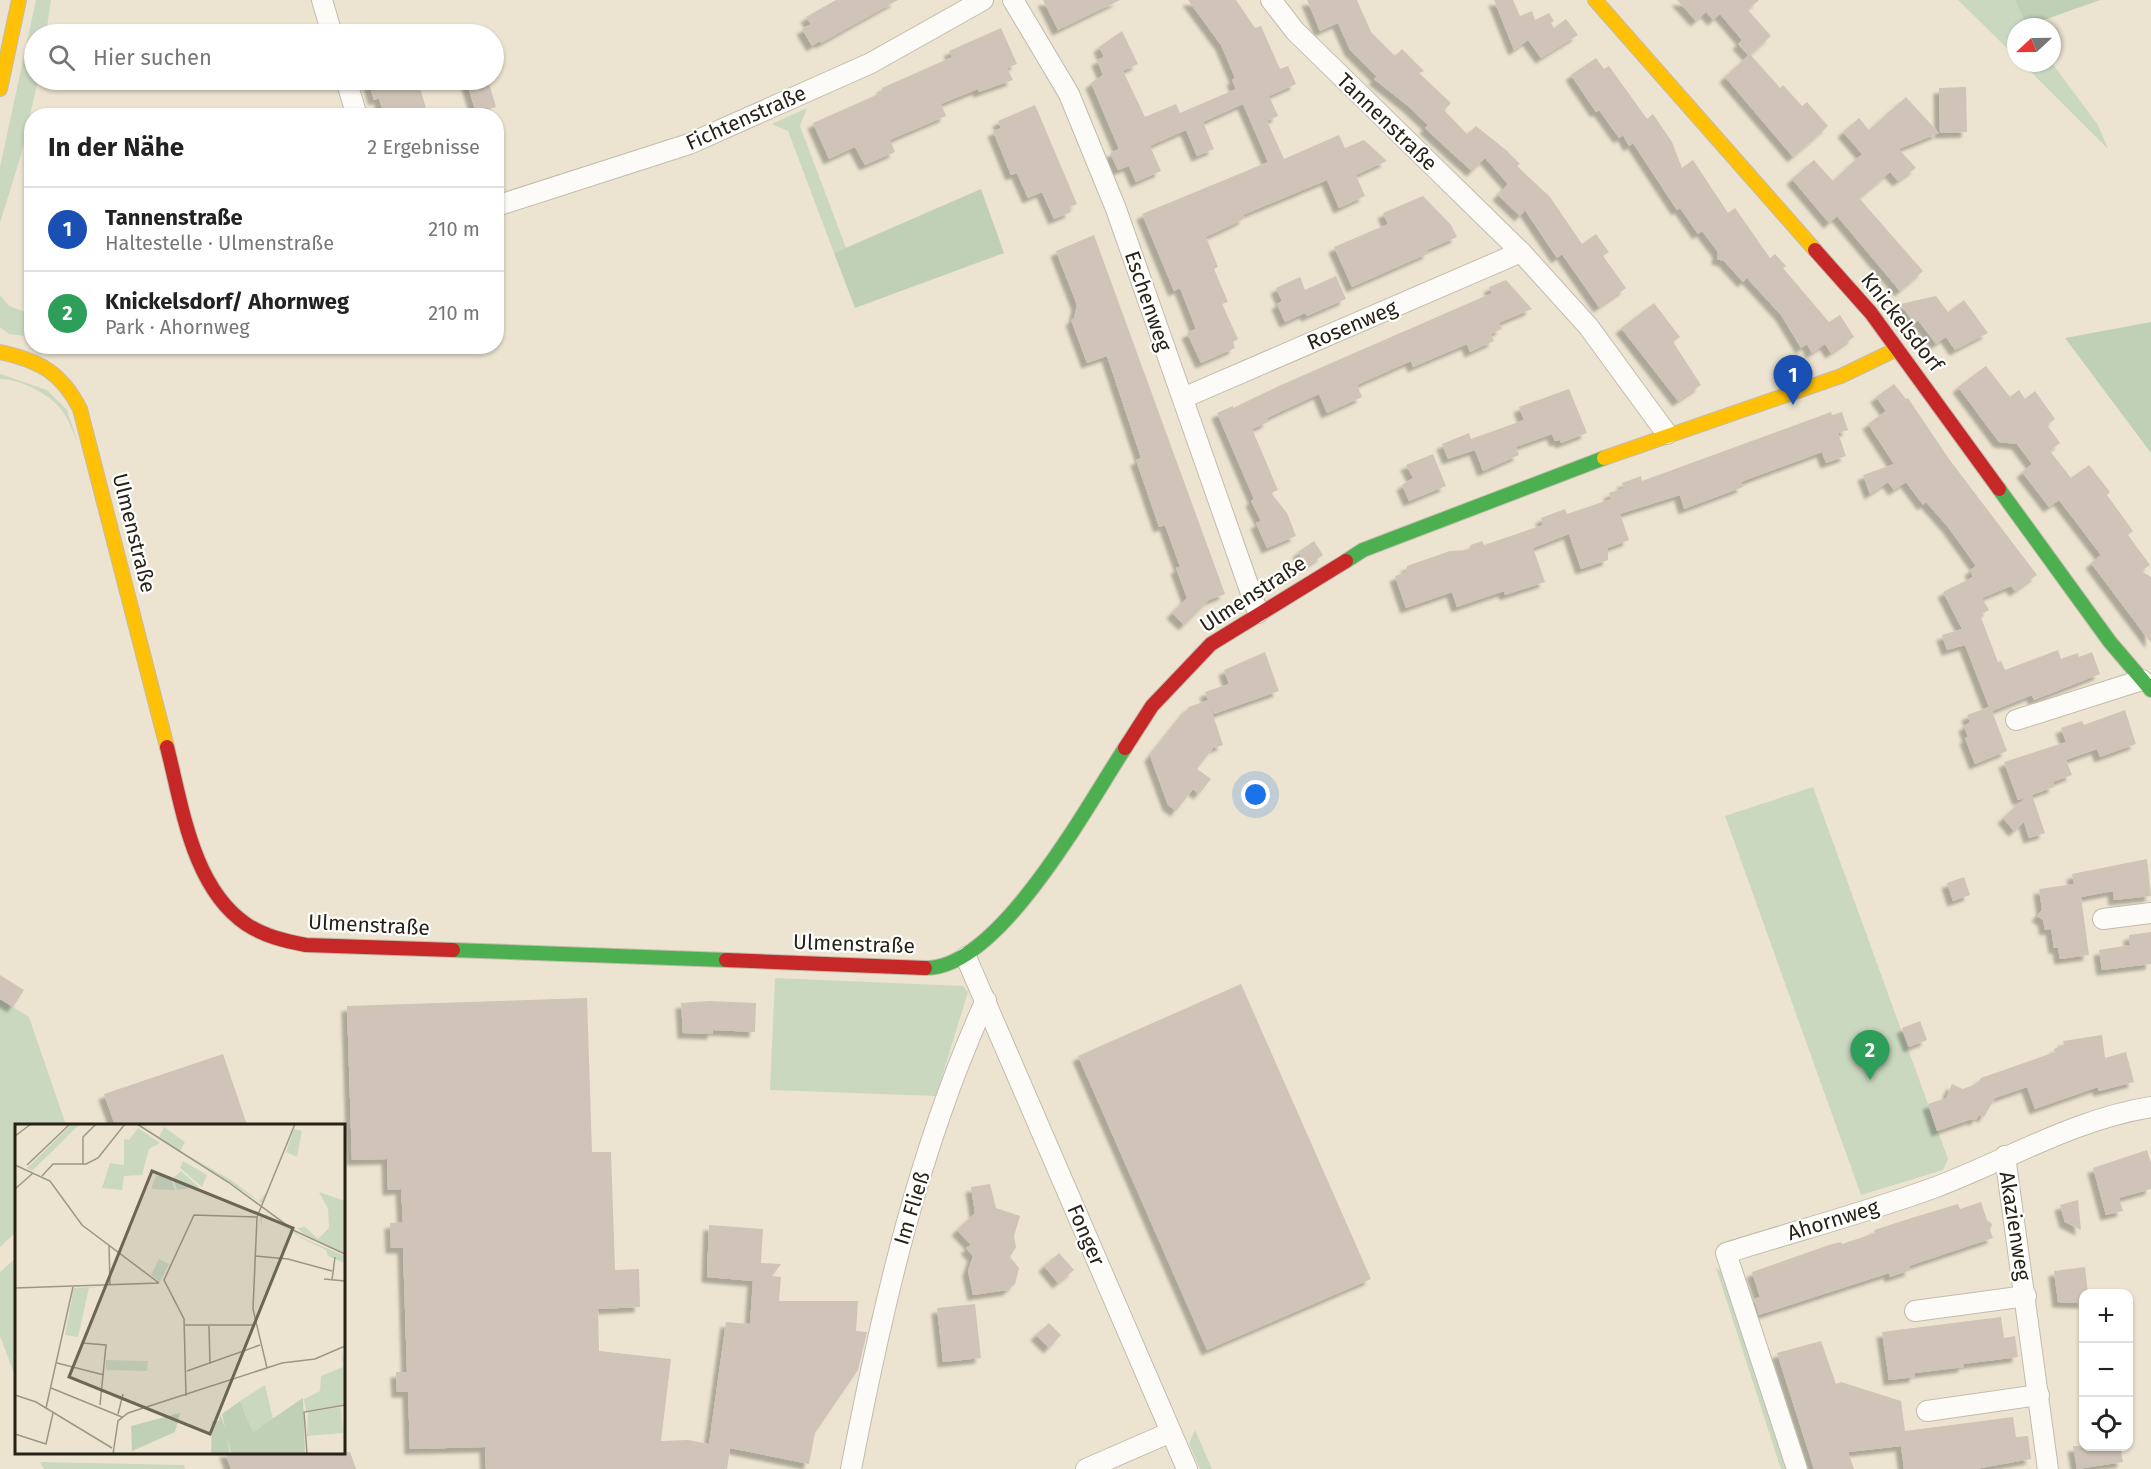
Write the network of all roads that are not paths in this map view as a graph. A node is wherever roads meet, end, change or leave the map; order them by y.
1 (19, 0) edge
2 (322, 0) edge
3 (983, 0) edge
4 (1013, 0) edge
5 (1271, 0) edge
6 (1595, 0) edge
7 (329, 24) edge
8 (0, 89) edge
9 (349, 90) edge
10 (355, 108) edge
11 (504, 203) edge
12 (1521, 252) junction
13 (1897, 349) junction
14 (0, 352) edge
15 (24, 352) edge
16 (37, 354) edge
17 (1183, 398) junction
18 (1667, 434) junction
19 (1258, 613) junction
20 (2146, 685) edge
21 (2016, 720) dead end
22 (2151, 913) edge
23 (2103, 919) dead end
24 (966, 957) junction
25 (986, 1000) junction
26 (2151, 1107) edge
27 (2005, 1156) junction
28 (2026, 1296) junction
29 (1914, 1311) dead end
30 (2039, 1395) junction
31 (1928, 1411) dead end
32 (1171, 1432) junction
33 (851, 1469) edge
34 (1086, 1469) edge
35 (1187, 1469) edge
36 (1797, 1469) edge
37 (2048, 1469) edge

1 - 8 street
2 - 7 street
3 - 11 street, Fichtenstraße
4 - 17 street, Eschenweg
5 - 12 street, Tannenstraße
6 - 13 street, Knickelsdorf
9 - 10 street
12 - 17 street, Rosenweg
12 - 18 street, Tannenstraße
13 - 18 street, Ulmenstraße
13 - 20 street, Knickelsdorf
14 - 15 street, Ulmenstraße
16 - 24 street, Ulmenstraße
17 - 19 street, Eschenweg
18 - 19 street, Ulmenstraße
19 - 24 street, Ulmenstraße
20 - 21 street
22 - 23 street
24 - 25 street
25 - 32 street, Fonger
25 - 33 street, Im Fließ
26 - 27 street, Ahornweg
27 - 28 street, Akazienweg
27 - 36 street, Ahornweg
28 - 29 street, Akazienweg
28 - 30 street, Akazienweg
30 - 31 street
30 - 37 street, Akazienweg
32 - 34 street
32 - 35 street, Fonger

